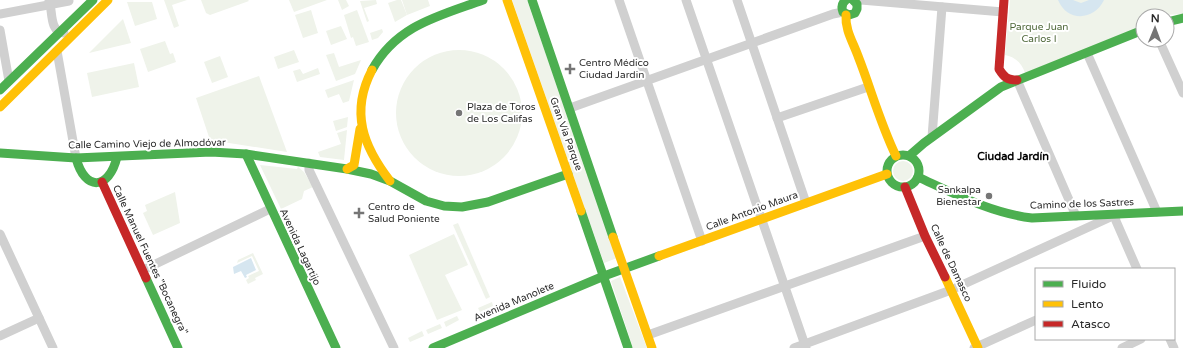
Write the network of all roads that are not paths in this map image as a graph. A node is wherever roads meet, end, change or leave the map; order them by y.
1 (93, 0) edge
2 (108, 0) edge
3 (483, 0) edge
4 (507, 0) edge
5 (532, 0) edge
6 (619, 0) edge
7 (686, 0) edge
8 (737, 0) edge
9 (855, 0) edge
10 (1004, 0) edge
11 (69, 1) edge
12 (45, 3) edge
13 (942, 7) junction
14 (80, 12) junction
15 (1003, 12) junction
16 (845, 13) junction
17 (0, 14) edge
18 (0, 30) edge
19 (59, 33) junction
20 (1135, 33) edge
21 (74, 34) junction
22 (752, 44) junction
23 (1163, 48) edge
24 (57, 51) junction
25 (1087, 53) junction
26 (706, 59) junction
27 (646, 80) junction
28 (1017, 80) junction
29 (9, 82) junction
30 (868, 86) junction
31 (0, 90) edge
32 (1183, 93) edge
33 (0, 106) edge
34 (570, 108) junction
35 (362, 112) junction
36 (777, 118) junction
37 (932, 137) junction
38 (5, 153) edge
39 (246, 154) junction
40 (372, 156) junction
41 (896, 156) junction
42 (909, 156) junction
43 (117, 157) junction
44 (76, 158) junction
45 (309, 163) junction
46 (347, 168) junction
47 (362, 172) junction
48 (568, 174) junction
49 (887, 174) junction
50 (918, 177) junction
51 (102, 182) junction
52 (390, 182) junction
53 (905, 187) junction
54 (806, 203) junction
55 (270, 209) junction
56 (1183, 211) edge
57 (1157, 212) junction
58 (1115, 215) junction
59 (1076, 216) junction
60 (761, 219) junction
61 (0, 234) edge
62 (925, 236) junction
63 (702, 241) junction
64 (1138, 268) edge
65 (624, 269) junction
66 (143, 270) junction
67 (604, 276) junction
68 (784, 286) junction
69 (951, 290) junction
70 (39, 318) junction
71 (1035, 320) edge
72 (648, 335) junction
73 (0, 336) edge
74 (1139, 340) edge
75 (805, 346) edge
76 (54, 348) edge
77 (178, 348) edge
78 (336, 348) edge
79 (394, 348) edge
80 (434, 348) edge
81 (628, 348) edge
82 (652, 348) edge
83 (794, 348) edge
84 (977, 348) edge
85 (1122, 348) edge

1 - 14 main road
2 - 21 main road
3 - 35 main road
4 - 48 main road, Gran Vía Parque
5 - 34 main road, Gran Vía Parque
6 - 27 street
7 - 26 street
8 - 22 street
9 - 13 street
9 - 16 main road
9 - 16 main road
10 - 15 main road
11 - 12 street
11 - 14 street
12 - 17 street
12 - 19 street
13 - 15 street
13 - 37 street
14 - 19 main road
15 - 28 main road
16 - 22 street
16 - 30 main road
18 - 29 street
19 - 21 street
19 - 29 main road
20 - 25 main road
21 - 24 main road
22 - 26 street
22 - 36 street
23 - 32 street
24 - 33 main road
24 - 44 street
25 - 28 main road
25 - 57 street
26 - 27 street
26 - 60 street
27 - 34 street
27 - 63 street
28 - 37 main road
28 - 59 street
29 - 31 main road
30 - 36 street
30 - 41 main road
34 - 65 main road, Gran Vía Parque
35 - 40 main road
35 - 46 main road
36 - 54 street
37 - 42 main road
38 - 44 main road, Calle Camino Viejo de Almodóvar
39 - 43 main road, Calle Camino Viejo de Almodóvar
39 - 45 main road, Calle Camino Viejo de Almodóvar
39 - 55 main road, Avenida Lagartijo
40 - 47 main road
40 - 52 main road
41 - 42 main road
41 - 49 main road
42 - 50 main road
43 - 44 main road, Calle Camino Viejo de Almodóvar
43 - 51 main road
44 - 51 main road
45 - 46 main road, Calle Camino Viejo de Almodóvar
45 - 79 street
46 - 47 main road, Calle Camino Viejo de Almodóvar
47 - 52 main road, Calle Camino Viejo de Almodóvar
48 - 52 main road, Calle Camino Viejo de Almodóvar
48 - 67 main road, Gran Vía Parque
49 - 53 main road
49 - 54 main road, Calle Antonio Maura
50 - 53 main road
50 - 59 main road, Camino de los Sastres
51 - 66 main road, Calle Manuel Fuentes "Bocanegra"
53 - 62 main road, Calle de Damasco
54 - 60 main road, Calle Antonio Maura
55 - 66 street
55 - 78 main road, Avenida Lagartijo
56 - 57 main road, Camino de los Sastres
57 - 58 main road, Camino de los Sastres
58 - 59 main road, Camino de los Sastres
58 - 64 street
58 - 69 street
60 - 63 main road, Calle Antonio Maura
60 - 68 street
61 - 70 street
62 - 68 street
62 - 69 main road, Calle de Damasco
63 - 65 main road, Calle Antonio Maura
65 - 67 main road
65 - 72 main road, Gran Vía Parque
66 - 77 main road, Calle Manuel Fuentes "Bocanegra"
67 - 80 main road, Avenida Manolete
67 - 81 main road, Gran Vía Parque
68 - 72 street
68 - 75 street
69 - 75 street
69 - 84 main road, Calle de Damasco
70 - 73 street
70 - 76 street
71 - 84 street
72 - 82 main road, Gran Vía Parque
74 - 85 street
75 - 83 street

